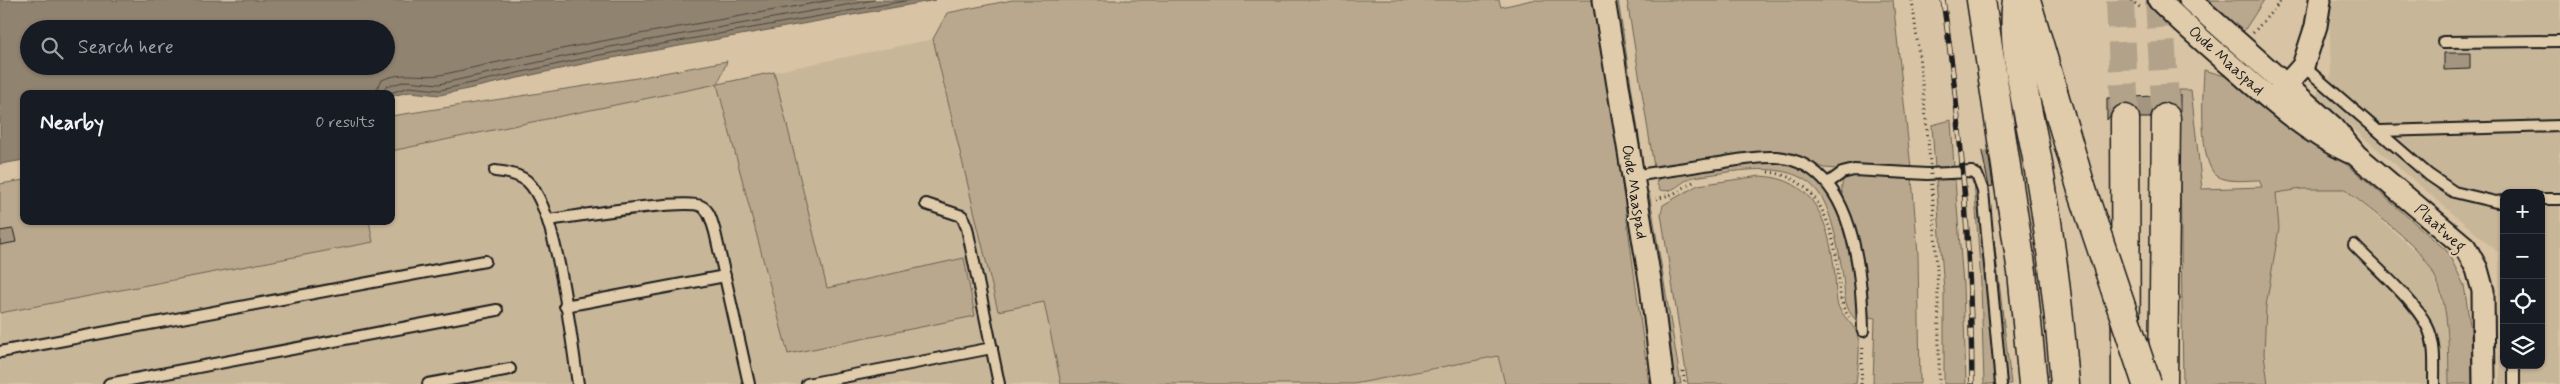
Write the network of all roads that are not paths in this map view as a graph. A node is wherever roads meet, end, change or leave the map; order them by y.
1 (1604, 0) edge
2 (1981, 0) edge
3 (2017, 0) edge
4 (2026, 0) edge
5 (2159, 0) edge
6 (2190, 0) edge
7 (2320, 0) edge
8 (2560, 41) edge
9 (2443, 42) dead end
10 (2304, 66) junction
11 (2287, 85) junction
12 (2272, 101) junction
13 (2124, 118) tunnel mouth
14 (2166, 118) tunnel mouth
15 (2560, 126) edge
16 (2380, 131) junction
17 (2356, 155) junction
18 (495, 171) dead end
19 (1631, 176) junction
20 (1828, 183) junction
21 (2545, 199) edge
22 (2560, 199) edge
23 (2500, 202) edge
24 (926, 204) dead end
25 (548, 220) junction
26 (2354, 245) dead end
27 (485, 260) dead end
28 (725, 276) junction
29 (565, 306) junction
30 (497, 310) dead end
31 (1864, 331) road end
32 (992, 348) junction
33 (0, 352) edge
34 (510, 369) dead end
35 (2514, 369) edge
36 (109, 384) edge
37 (428, 384) edge
38 (578, 384) edge
39 (749, 384) edge
40 (807, 384) edge
41 (1000, 384) edge
42 (1663, 384) edge
43 (2000, 384) edge
44 (2033, 384) edge
45 (2065, 384) edge
46 (2126, 384) edge
47 (2147, 384) edge
48 (2163, 384) edge
49 (2434, 384) edge
50 (2484, 384) edge
51 (2514, 384) edge

1 - 19 street, Oude Maaspad
2 - 44 highway
3 - 45 highway
4 - 47 highway, bridge
5 - 12 street, Oude Maaspad
6 - 11 street, Oude Maaspad
7 - 10 street
8 - 9 lane
10 - 11 street
10 - 16 lane
11 - 12 street
11 - 17 street, Plaatweg
12 - 17 street, Plaatweg
13 - 46 highway
14 - 48 highway
15 - 16 lane
16 - 23 lane
17 - 50 street, Plaatweg
18 - 25 lane
19 - 20 lane
19 - 42 street, Oude Maaspad
20 - 31 lane
20 - 43 lane
21 - 22 lane
24 - 32 lane
25 - 28 lane
25 - 29 lane
26 - 49 lane
27 - 33 lane
28 - 29 lane
28 - 39 lane
29 - 38 lane
30 - 36 lane
32 - 40 lane
32 - 41 lane
34 - 37 lane
35 - 51 lane

